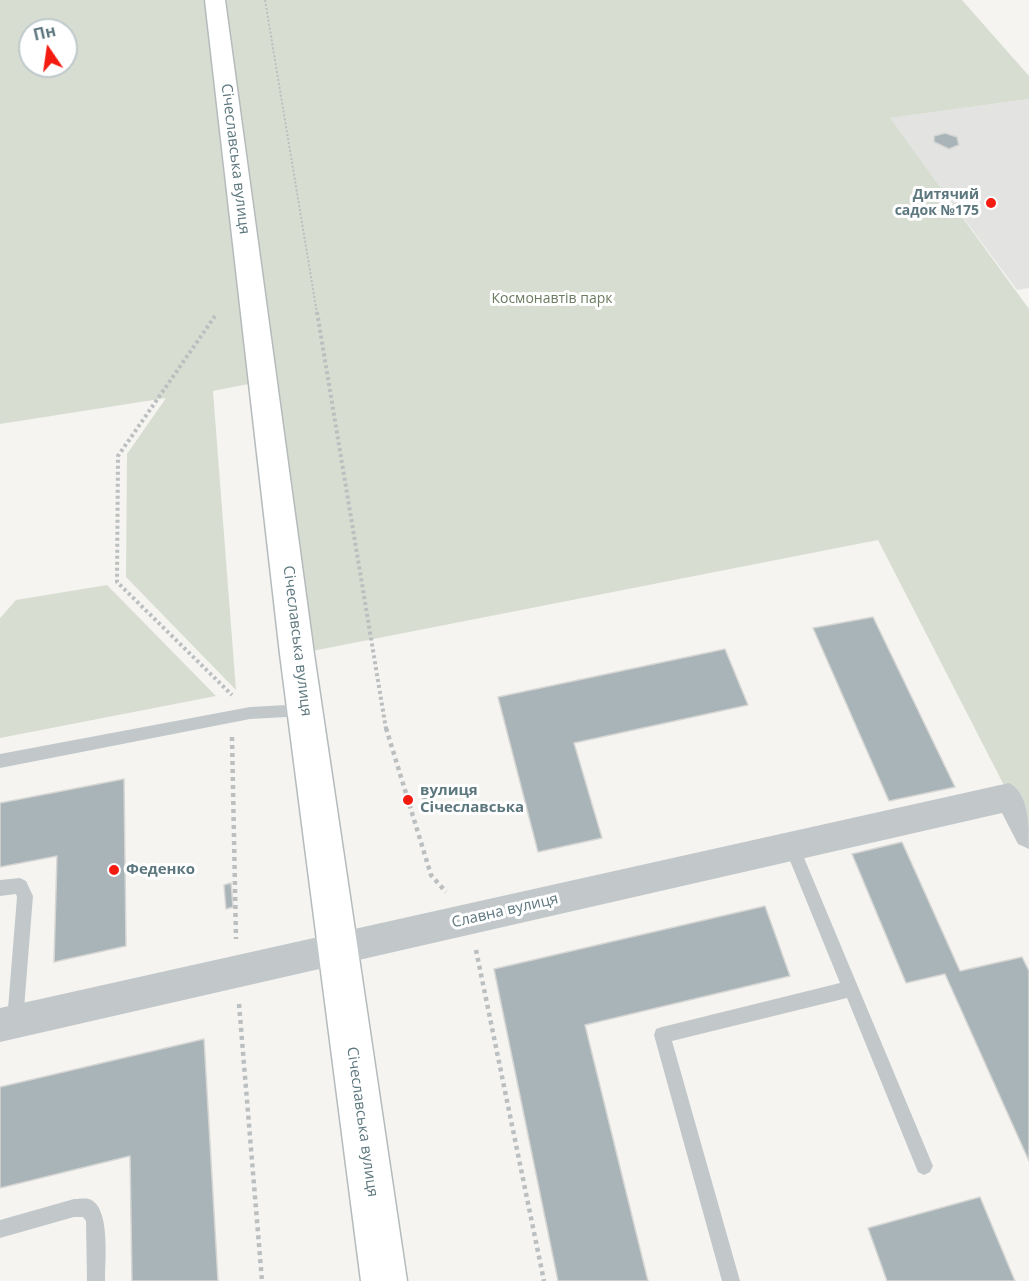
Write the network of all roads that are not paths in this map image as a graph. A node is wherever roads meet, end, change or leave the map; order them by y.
1 (215, 0) edge
2 (306, 710) junction
3 (0, 761) edge
4 (1029, 834) edge
5 (792, 846) junction
6 (0, 888) edge
7 (340, 949) junction
8 (851, 989) junction
9 (8, 1023) edge
10 (924, 1166) dead end
11 (0, 1229) edge
12 (96, 1281) edge
13 (384, 1281) edge
14 (731, 1281) edge

1 - 2 main road, Січеславська вулиця
2 - 3 lane
2 - 7 main road, Січеславська вулиця
4 - 5 street, Славна вулиця
5 - 7 street, Славна вулиця
5 - 8 lane
6 - 9 lane
7 - 9 street, Славна вулиця
7 - 13 main road, Січеславська вулиця
8 - 10 lane
8 - 14 lane
11 - 12 lane

